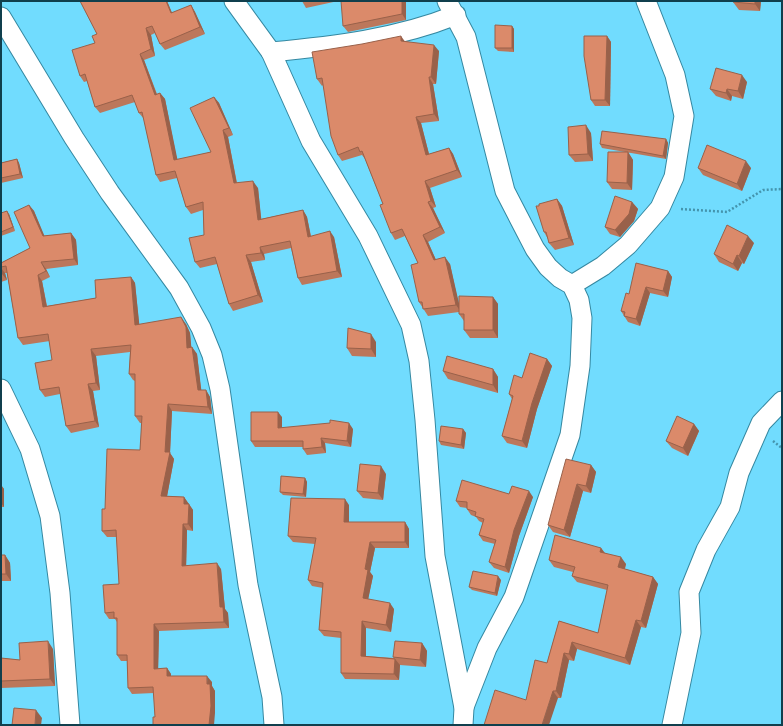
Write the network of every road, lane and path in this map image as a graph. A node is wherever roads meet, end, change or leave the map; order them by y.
1 (234, 1) edge
2 (646, 1) edge
3 (452, 8) edge
4 (1, 17) edge
5 (271, 52) junction
6 (782, 189) edge
7 (660, 208) junction
8 (572, 285) junction
9 (1, 389) edge
10 (782, 401) edge
11 (463, 716) edge
12 (70, 725) edge
13 (274, 725) edge
14 (672, 725) edge

1 - 5 street
2 - 7 street
3 - 5 street
3 - 8 street
4 - 13 street
5 - 11 street
6 - 7 path
7 - 8 street
8 - 11 street
9 - 12 street
10 - 14 street

